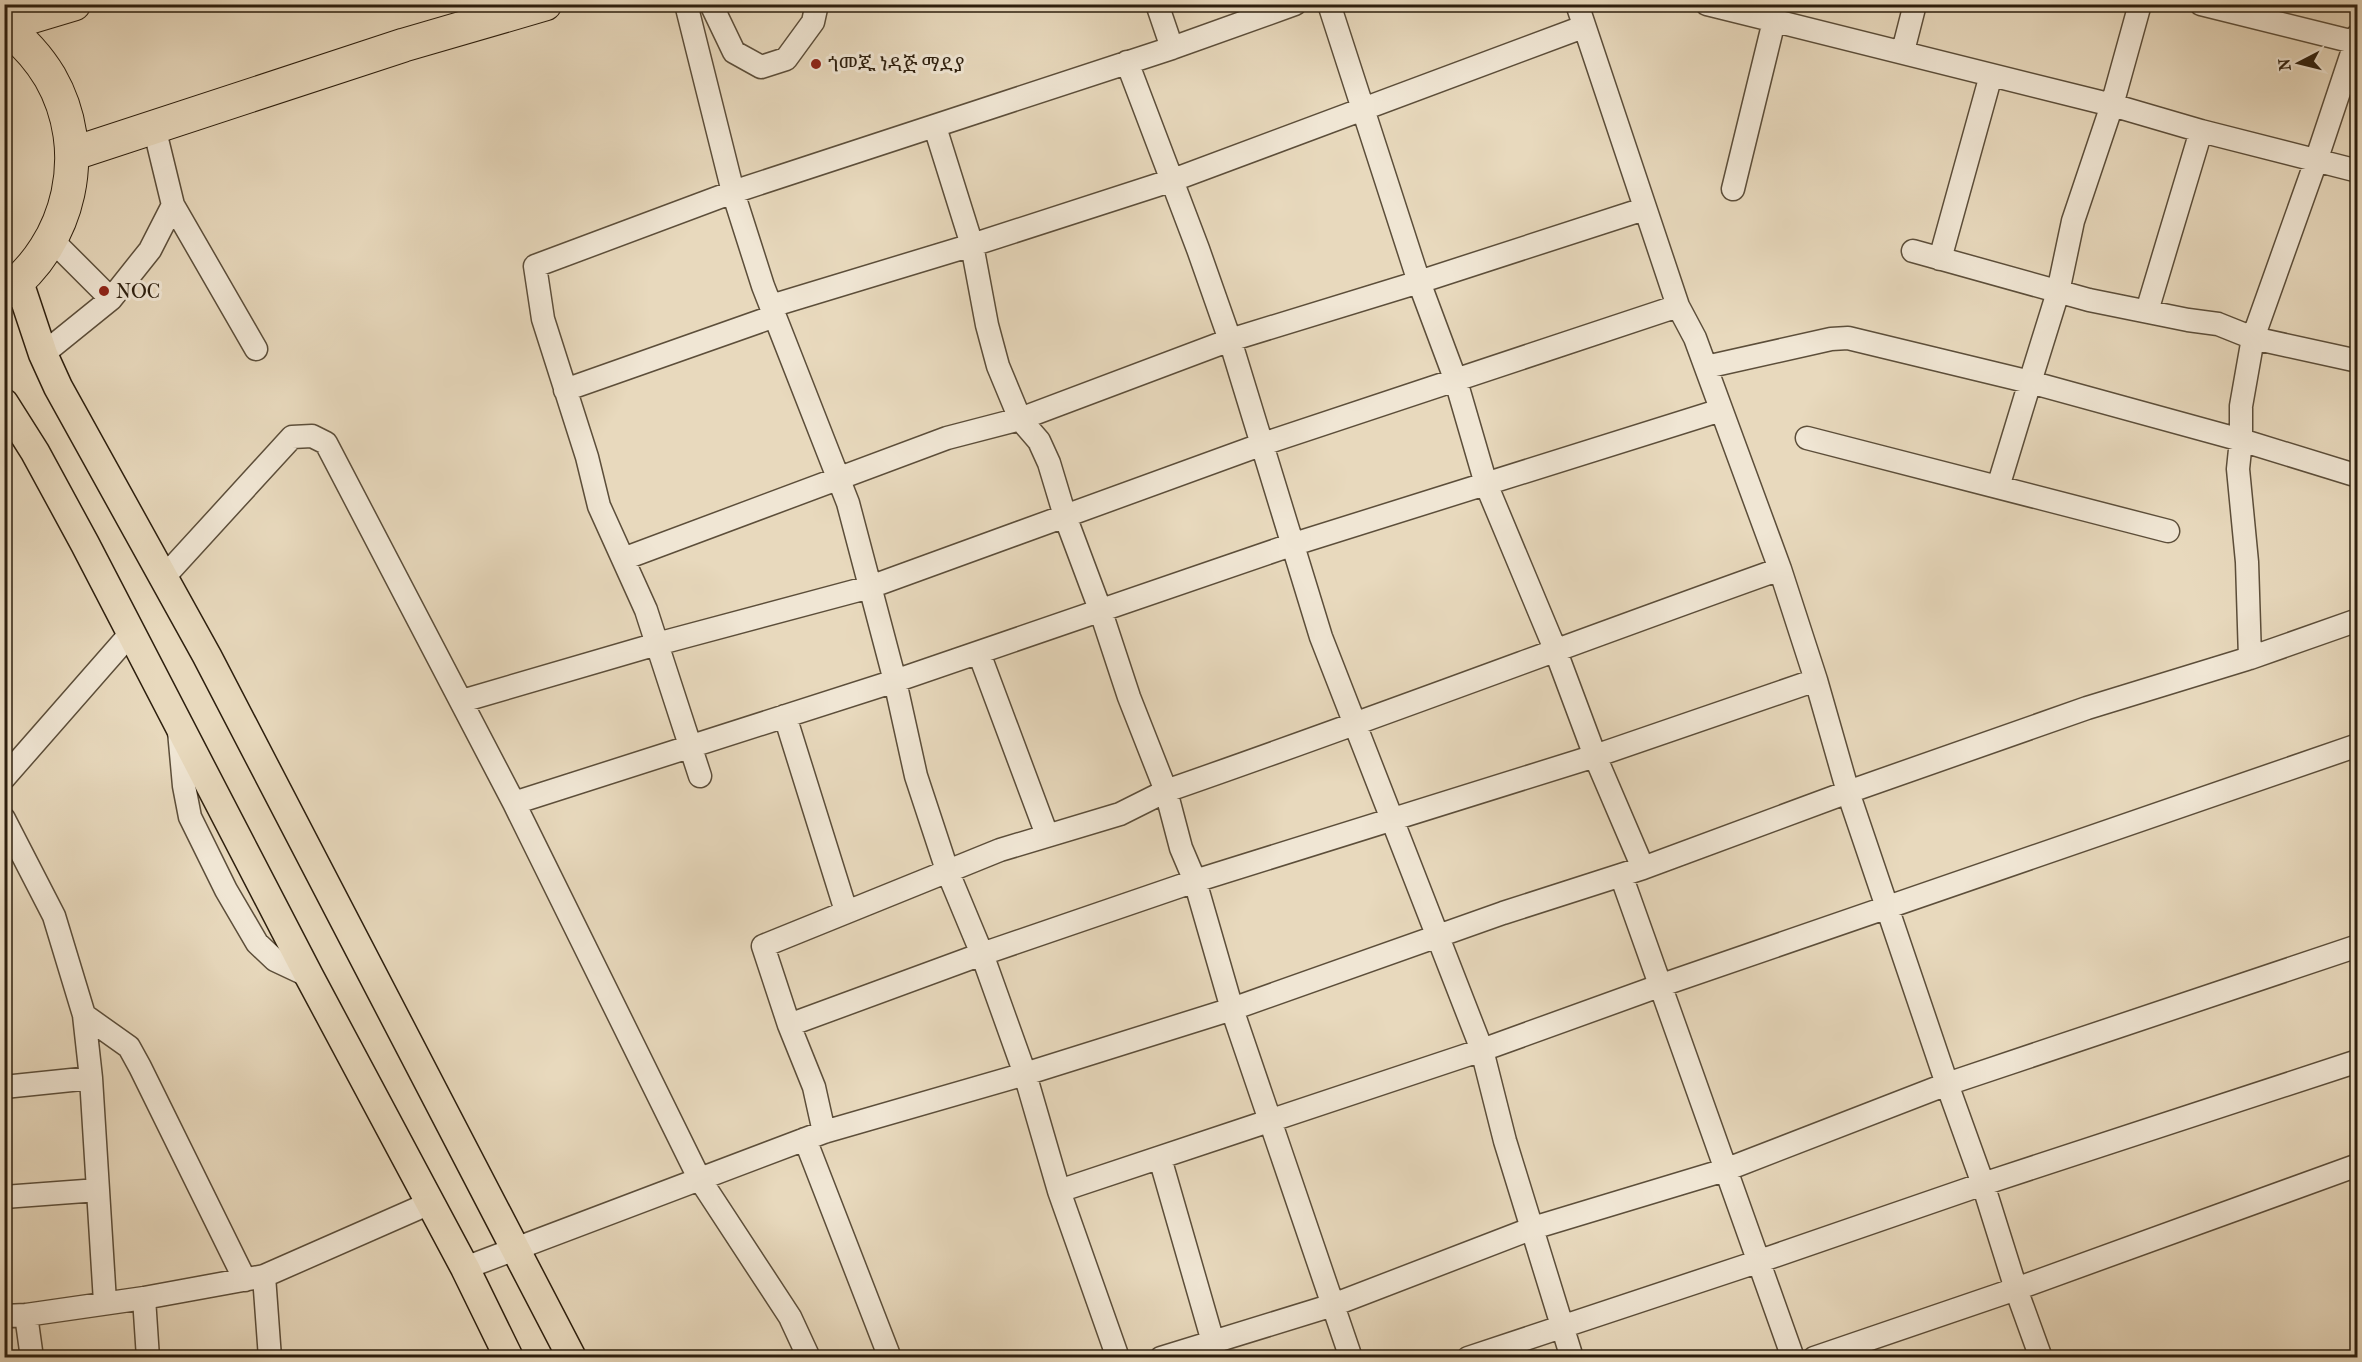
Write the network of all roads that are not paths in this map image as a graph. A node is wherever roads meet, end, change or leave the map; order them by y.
1 (74, 4) edge
2 (545, 4) edge
3 (686, 4) edge
4 (711, 4) edge
5 (817, 4) edge
6 (1157, 4) edge
7 (1294, 4) edge
8 (1329, 4) edge
9 (1577, 4) edge
10 (1707, 4) edge
11 (1916, 4) edge
12 (2140, 4) edge
13 (2201, 4) edge
14 (1774, 21) junction
15 (4, 25) edge
16 (1583, 27) junction
17 (2357, 40) edge
18 (1172, 48) junction
19 (1903, 51) junction
20 (1127, 62) junction
21 (1991, 75) junction
22 (2112, 105) junction
23 (1363, 109) junction
24 (154, 127) junction
25 (935, 127) junction
26 (2201, 131) junction
27 (72, 154) junction
28 (2316, 160) junction
29 (2358, 171) edge
30 (1173, 180) junction
31 (1733, 189) dead end
32 (733, 192) junction
33 (173, 205) junction
34 (1644, 209) junction
35 (52, 240) junction
36 (972, 245) junction
37 (1913, 251) dead end
38 (1940, 259) junction
39 (1419, 282) junction
40 (12, 287) edge
41 (2058, 292) junction
42 (111, 299) junction
43 (1678, 306) junction
44 (773, 311) junction
45 (2147, 311) junction
46 (2253, 338) junction
47 (1230, 340) junction
48 (256, 350) dead end
49 (44, 354) junction
50 (2358, 361) edge
51 (1706, 368) junction
52 (1456, 381) junction
53 (2030, 382) junction
54 (565, 390) junction
55 (4, 403) edge
56 (1721, 410) junction
57 (1020, 419) junction
58 (1807, 438) dead end
59 (2241, 440) junction
60 (1263, 444) junction
61 (2358, 476) edge
62 (838, 479) junction
63 (1486, 484) junction
64 (1998, 487) junction
65 (1065, 516) junction
66 (2168, 531) dead end
67 (1292, 545) junction
68 (623, 559) junction
69 (1780, 569) junction
70 (164, 577) junction
71 (870, 587) junction
72 (1101, 612) junction
73 (2358, 620) edge
74 (131, 633) junction
75 (657, 644) junction
76 (1556, 649) junction
77 (979, 653) junction
78 (2250, 658) junction
79 (1816, 680) junction
80 (895, 681) junction
81 (462, 701) junction
82 (785, 716) junction
83 (1355, 725) junction
84 (690, 745) junction
85 (2358, 745) edge
86 (1595, 756) junction
87 (700, 776) dead end
88 (4, 778) edge
89 (1166, 791) junction
90 (1848, 792) junction
91 (514, 803) junction
92 (4, 819) edge
93 (1391, 819) junction
94 (1047, 835) junction
95 (1643, 868) junction
96 (947, 870) junction
97 (1621, 875) junction
98 (1195, 881) junction
99 (1886, 908) junction
100 (846, 911) junction
101 (1439, 936) junction
102 (2358, 946) edge
103 (982, 954) junction
104 (1659, 986) junction
105 (1232, 1009) junction
106 (84, 1016) junction
107 (789, 1025) junction
108 (1482, 1050) junction
109 (2358, 1061) edge
110 (1025, 1074) junction
111 (91, 1078) junction
112 (1947, 1084) junction
113 (4, 1087) edge
114 (1271, 1122) junction
115 (814, 1136) junction
116 (1160, 1158) junction
117 (2358, 1165) edge
118 (1725, 1170) junction
119 (699, 1178) junction
120 (1983, 1184) junction
121 (98, 1190) junction
122 (1059, 1191) junction
123 (4, 1197) edge
124 (430, 1203) junction
125 (1533, 1227) junction
126 (514, 1248) junction
127 (1758, 1262) junction
128 (465, 1268) junction
129 (255, 1278) junction
130 (2016, 1289) junction
131 (144, 1298) junction
132 (105, 1302) junction
133 (1334, 1305) junction
134 (15, 1316) edge
135 (1562, 1327) junction
136 (1213, 1342) junction
137 (32, 1358) edge
138 (148, 1358) edge
139 (270, 1358) edge
140 (509, 1358) edge
141 (572, 1358) edge
142 (809, 1358) edge
143 (890, 1358) edge
144 (1118, 1358) edge
145 (1161, 1358) edge
146 (1351, 1358) edge
147 (1468, 1358) edge
148 (1572, 1358) edge
149 (1793, 1358) edge
150 (1814, 1358) edge
151 (2041, 1358) edge

1 - 15 highway
2 - 24 highway
3 - 32 street
4 - 5 street
6 - 18 street
7 - 18 street
8 - 23 street
9 - 16 street
10 - 14 street
11 - 19 street
12 - 22 street
13 - 17 street
14 - 19 street
14 - 31 street
15 - 27 highway
16 - 23 street
16 - 34 street
17 - 28 street
18 - 20 street
19 - 21 street
20 - 25 street
20 - 30 street
21 - 22 street
21 - 38 street
22 - 26 street
22 - 41 street
23 - 30 street
23 - 39 street
24 - 27 highway
24 - 33 street
25 - 32 street
25 - 36 street
26 - 28 street
26 - 45 street
27 - 35 highway
28 - 29 street
28 - 46 street
30 - 36 street
30 - 47 street
32 - 44 street
32 - 54 street
33 - 42 street
33 - 48 street
34 - 39 street
34 - 43 street
35 - 40 highway
35 - 42 street
36 - 44 street
36 - 57 street
37 - 38 street
38 - 41 street
39 - 47 street
39 - 52 street
40 - 49 main road
41 - 45 street
41 - 53 street
42 - 49 street
43 - 51 street
43 - 52 street
44 - 54 street
44 - 62 street
45 - 46 street
46 - 50 street
46 - 59 street
47 - 57 street
47 - 60 street
49 - 70 main road
51 - 53 street
51 - 56 street
52 - 60 street
52 - 63 street
53 - 59 street
53 - 64 street
54 - 68 street
55 - 74 main road
56 - 63 street
56 - 69 street
57 - 62 street
57 - 65 street
58 - 64 street
59 - 61 street
59 - 78 street
60 - 65 street
60 - 67 street
62 - 68 street
62 - 71 street
63 - 67 street
63 - 76 street
64 - 66 street
65 - 71 street
65 - 72 street
67 - 72 street
67 - 83 street
68 - 75 street
69 - 76 street
69 - 79 street
70 - 81 street
70 - 126 main road
71 - 75 street
71 - 80 street
72 - 77 street
72 - 89 street
73 - 78 street
74 - 88 street
74 - 124 main road
75 - 81 street
75 - 84 street
76 - 83 street
76 - 86 street
77 - 80 street
77 - 94 street
78 - 90 street
79 - 86 street
79 - 90 street
80 - 82 street
80 - 96 street
81 - 91 street
82 - 84 street
82 - 100 street
83 - 89 street
83 - 93 street
84 - 87 street
84 - 91 street
85 - 99 street
86 - 93 street
86 - 95 street
89 - 94 street
89 - 98 street
90 - 95 street
90 - 99 street
91 - 119 street
92 - 106 street
93 - 98 street
93 - 101 street
94 - 96 street
95 - 97 street
96 - 100 street
96 - 103 street
97 - 101 street
97 - 104 street
98 - 103 street
98 - 105 street
99 - 104 street
99 - 112 street
100 - 107 street
101 - 105 street
101 - 108 street
102 - 112 street
103 - 107 street
103 - 110 street
104 - 108 street
104 - 118 street
105 - 110 street
105 - 114 street
106 - 111 street
106 - 129 street
107 - 115 street
108 - 114 street
108 - 125 street
109 - 120 street
110 - 115 street
110 - 122 street
111 - 113 street
111 - 121 street
112 - 118 street
112 - 120 street
114 - 116 street
114 - 133 street
115 - 119 street
115 - 143 street
116 - 122 street
116 - 136 street
117 - 130 street
118 - 125 street
118 - 127 street
119 - 126 street
119 - 142 street
120 - 127 street
120 - 130 street
121 - 123 street
121 - 132 street
122 - 144 street
124 - 128 main road
124 - 129 street
125 - 133 street
125 - 135 street
126 - 128 street
126 - 141 main road
127 - 135 street
127 - 149 street
128 - 140 main road
129 - 131 street
129 - 139 street
130 - 150 street
130 - 151 street
131 - 132 street
131 - 138 street
132 - 134 street
133 - 136 street
133 - 146 street
134 - 137 street
135 - 147 street
135 - 148 street
136 - 145 street

